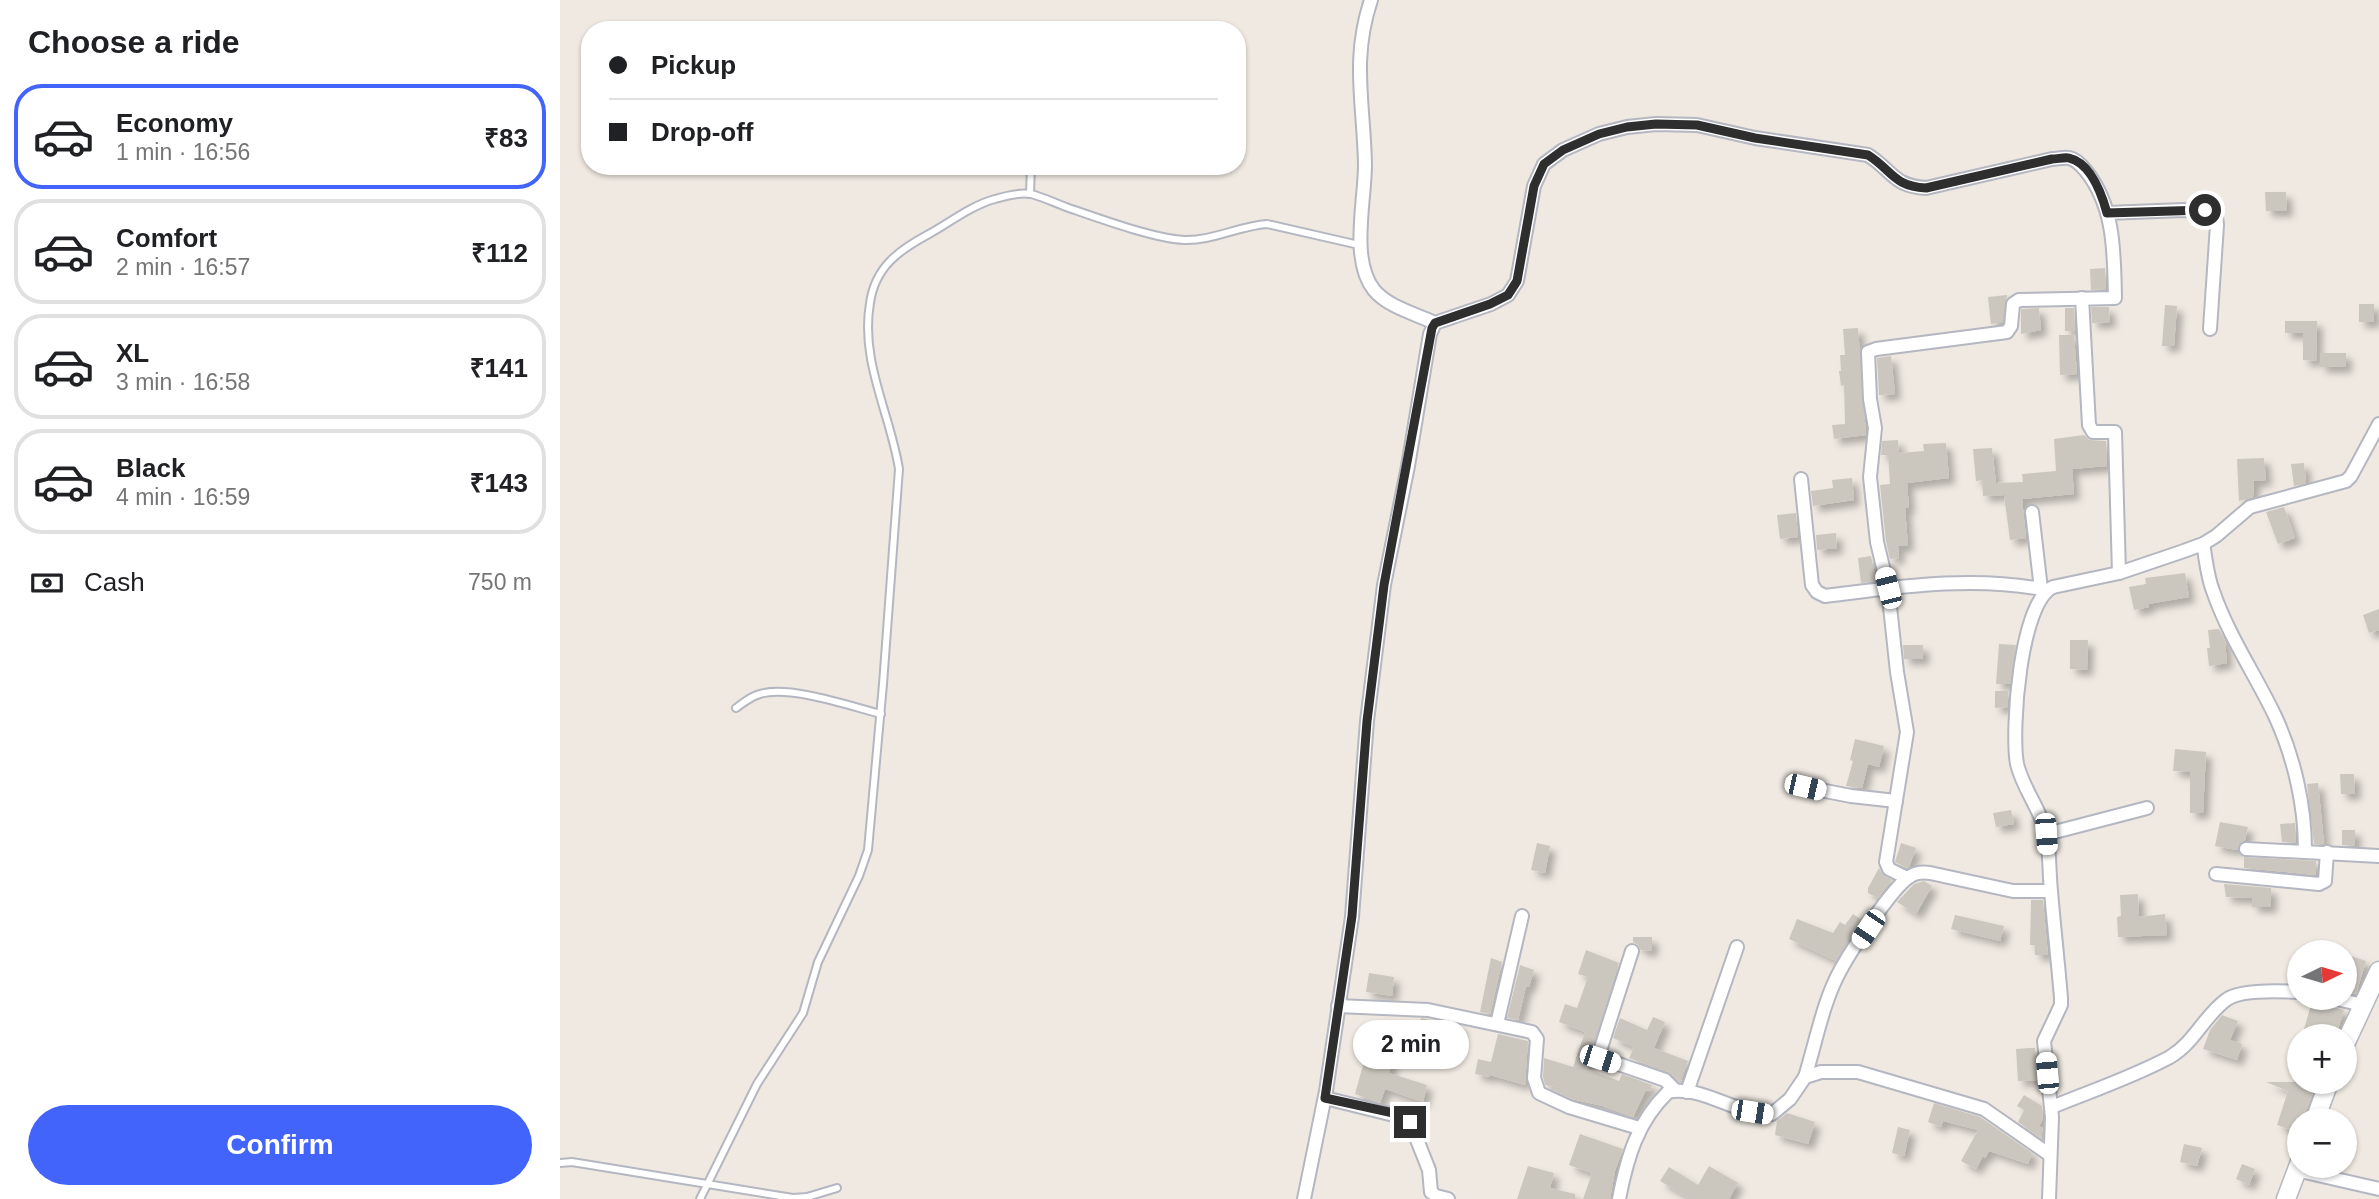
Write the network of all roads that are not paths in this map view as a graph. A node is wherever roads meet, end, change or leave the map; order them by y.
1 (1371, 0) edge
2 (1031, 175) edge
3 (1030, 194) junction
4 (2107, 213) junction
5 (1361, 246) junction
6 (2082, 298) junction
7 (1435, 323) junction
8 (2210, 329) dead end
9 (2379, 424) edge
10 (1801, 479) dead end
11 (2032, 512) dead end
12 (2203, 544) junction
13 (2119, 573) junction
14 (1888, 588) junction
15 (2043, 590) junction
16 (736, 708) dead end
17 (881, 714) junction
18 (1805, 787) dead end
19 (1896, 801) junction
20 (2147, 808) dead end
21 (2046, 834) junction
22 (2246, 849) dead end
23 (2305, 850) junction
24 (2327, 852) junction
25 (2379, 856) edge
26 (2216, 874) dead end
27 (1907, 878) junction
28 (2050, 891) junction
29 (1522, 916) dead end
30 (1737, 947) dead end
31 (1632, 951) dead end
32 (2379, 971) edge
33 (2287, 992) edge
34 (2357, 1003) edge
35 (2363, 1004) junction
36 (1338, 1006) junction
37 (1497, 1024) junction
38 (2354, 1024) edge
39 (1805, 1077) junction
40 (1681, 1091) junction
41 (1325, 1098) junction
42 (2052, 1107) junction
43 (1639, 1128) junction
44 (2050, 1155) junction
45 (560, 1163) edge
46 (2294, 1178) edge
47 (2340, 1178) edge
48 (708, 1184) junction
49 (837, 1188) dead end
50 (2379, 1189) edge
51 (700, 1199) edge
52 (1304, 1199) edge
53 (1448, 1199) edge
54 (1619, 1199) edge
55 (2049, 1199) edge
56 (2286, 1199) edge

1 - 5 street
2 - 3 lane
3 - 5 lane
3 - 17 lane
4 - 6 street
4 - 7 street
4 - 8 street
5 - 7 street
6 - 13 street
6 - 14 street
7 - 36 street
9 - 12 street
10 - 14 street
11 - 15 street
12 - 13 street
12 - 23 street
13 - 15 street
14 - 15 street
14 - 19 street
15 - 21 street
16 - 17 lane
17 - 48 lane
18 - 19 street
19 - 27 street
20 - 21 street
21 - 28 street
22 - 23 street
23 - 24 street
24 - 25 street
24 - 26 street
27 - 28 street
27 - 39 street
28 - 42 street
29 - 37 street
30 - 40 street
31 - 40 street
32 - 35 main road
33 - 42 street
34 - 35 street
35 - 38 main road
36 - 37 street
36 - 41 street
37 - 43 street
39 - 40 street
39 - 44 street
40 - 43 street
41 - 52 street
41 - 53 street
42 - 44 street
43 - 54 street
44 - 55 street
45 - 48 lane
46 - 56 main road
47 - 50 street
48 - 49 lane
48 - 51 lane

